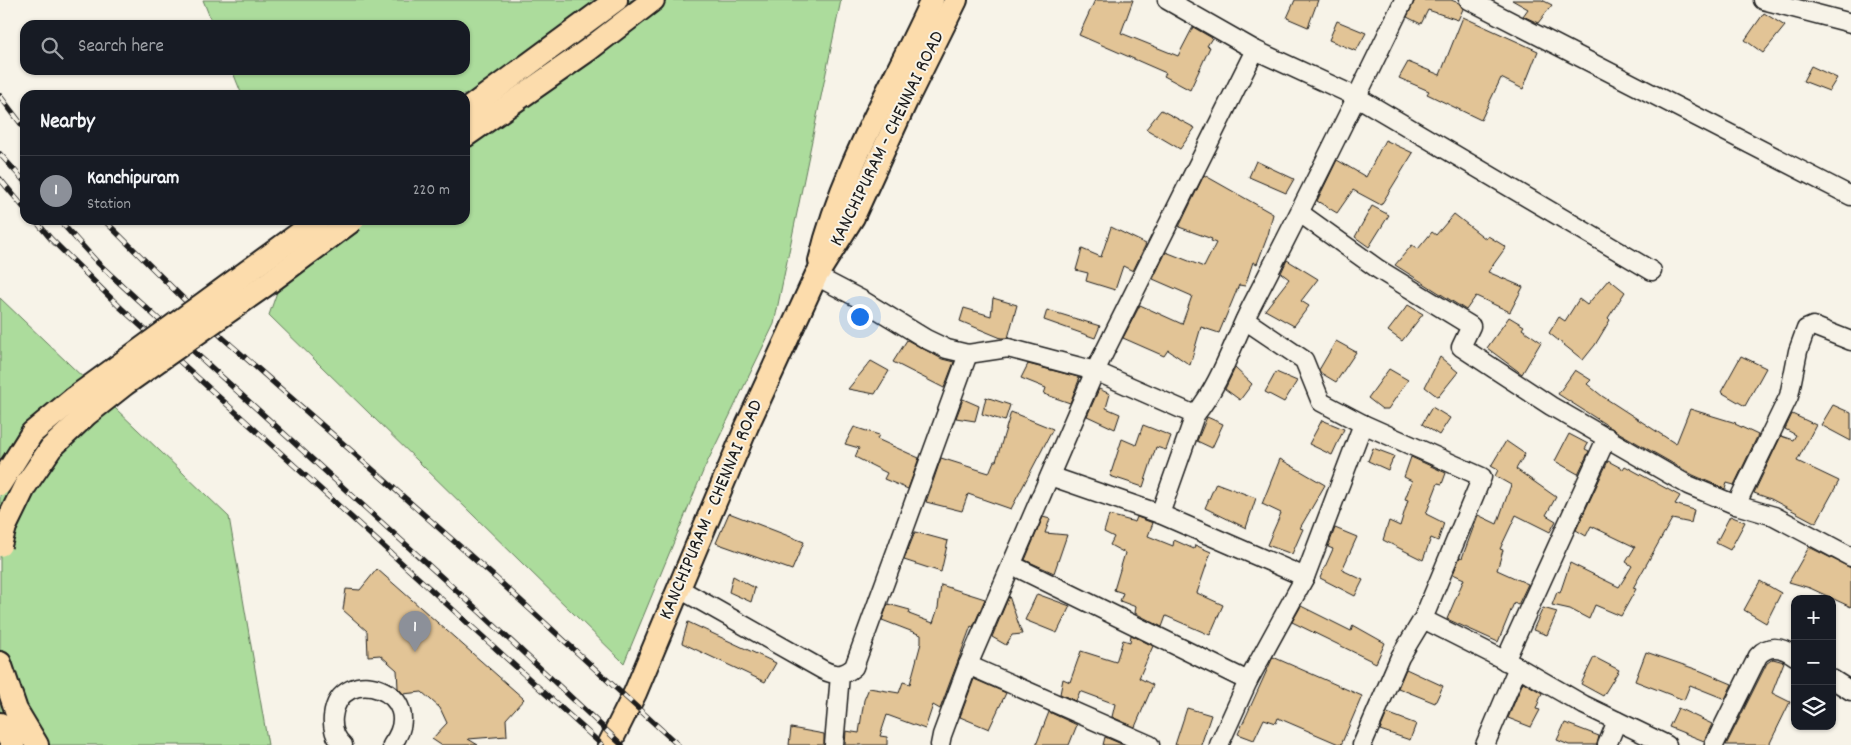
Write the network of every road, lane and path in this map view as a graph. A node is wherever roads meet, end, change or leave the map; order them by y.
1 (616, 0) edge
2 (653, 0) edge
3 (932, 0) edge
4 (956, 0) edge
5 (1167, 0) edge
6 (1404, 0) edge
7 (1469, 0) edge
8 (1762, 0) edge
9 (1851, 23) edge
10 (1256, 50) junction
11 (1357, 98) junction
12 (470, 107) edge
13 (470, 133) edge
14 (1851, 196) edge
15 (1300, 213) junction
16 (311, 225) edge
17 (345, 225) edge
18 (1652, 271) dead end
19 (816, 276) junction
20 (1244, 320) junction
21 (1851, 341) edge
22 (968, 354) junction
23 (1095, 371) junction
24 (1195, 415) junction
25 (1363, 424) junction
26 (1607, 437) junction
27 (1050, 476) junction
28 (0, 484) edge
29 (1736, 505) junction
30 (1160, 514) junction
31 (0, 545) edge
32 (1851, 557) edge
33 (1012, 565) junction
34 (1305, 577) junction
35 (678, 588) junction
36 (1423, 619) junction
37 (1791, 654) edge
38 (0, 663) edge
39 (1512, 664) junction
40 (968, 665) junction
41 (840, 674) junction
42 (1248, 681) junction
43 (1836, 682) edge
44 (1851, 691) edge
45 (1617, 721) junction
46 (0, 724) edge
47 (13, 745) edge
48 (37, 745) edge
49 (343, 745) edge
50 (392, 745) edge
51 (609, 745) edge
52 (834, 745) edge
53 (940, 745) edge
54 (1150, 745) edge
55 (1219, 745) edge
56 (1362, 745) edge
57 (1485, 745) edge
58 (1607, 745) edge
59 (1667, 745) edge
60 (1714, 745) edge

1 - 12 main road
2 - 13 main road
3 - 19 main road, KANCHIPURAM - CHENNAI ROAD
4 - 19 main road, KANCHIPURAM - CHENNAI ROAD
5 - 10 street
6 - 11 street
7 - 14 street
8 - 9 street
10 - 11 street
10 - 23 street
11 - 15 street
11 - 18 street
15 - 20 street
15 - 26 street
16 - 28 main road, bridge
17 - 31 main road, bridge
19 - 22 street
19 - 35 main road, KANCHIPURAM - CHENNAI ROAD
20 - 24 street
20 - 25 street
21 - 29 street
22 - 23 street
22 - 41 street
23 - 24 street
23 - 27 street
24 - 30 street
25 - 34 street
25 - 36 street
26 - 29 street
26 - 39 street
27 - 30 street
27 - 33 street
29 - 32 street
30 - 34 street
33 - 40 street
33 - 42 street
34 - 42 street
35 - 41 street
35 - 51 main road, KANCHIPURAM - CHENNAI ROAD
36 - 39 street
36 - 56 street
37 - 60 street
38 - 48 main road
39 - 45 street
39 - 57 street
40 - 53 street
40 - 54 street
41 - 52 street
42 - 55 street
43 - 44 street
45 - 58 street
45 - 59 street
46 - 47 main road
49 - 50 street

